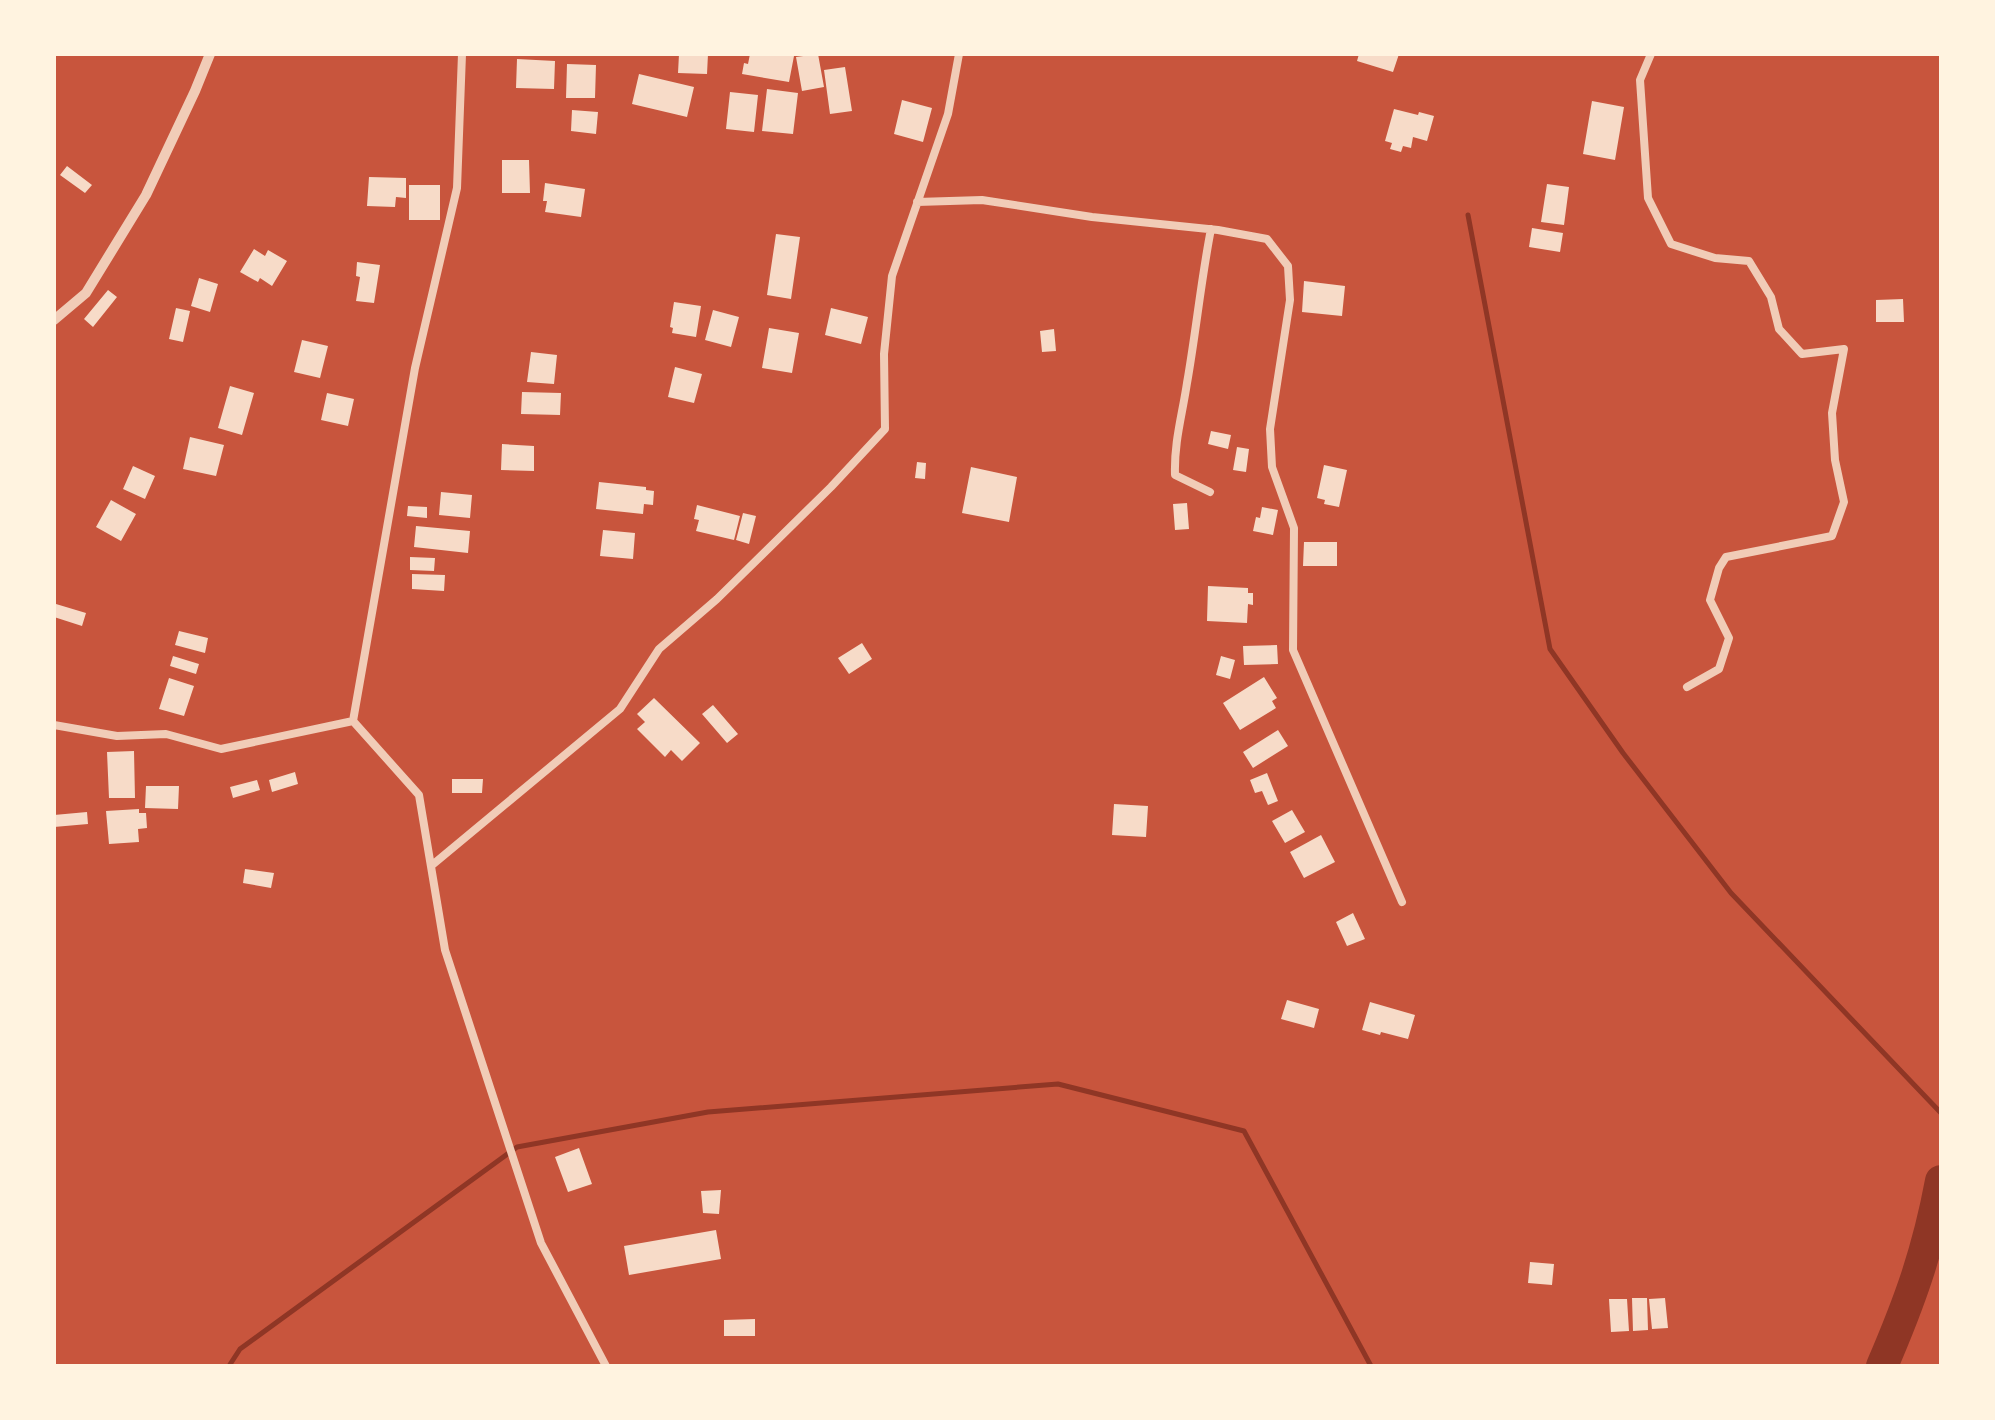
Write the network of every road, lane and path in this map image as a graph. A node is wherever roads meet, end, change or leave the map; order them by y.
1 (210, 54) edge
2 (462, 54) edge
3 (959, 54) edge
4 (1651, 54) edge
5 (917, 202) junction
6 (1211, 229) junction
7 (54, 320) edge
8 (1210, 492) dead end
9 (1687, 687) dead end
10 (353, 721) junction
11 (54, 725) edge
12 (431, 866) junction
13 (1402, 902) dead end
14 (606, 1366) edge

1 - 7 street
2 - 10 street
3 - 5 street
4 - 9 street
5 - 6 street
5 - 12 street
6 - 8 street
6 - 13 street
10 - 11 street
10 - 12 street
12 - 14 street

